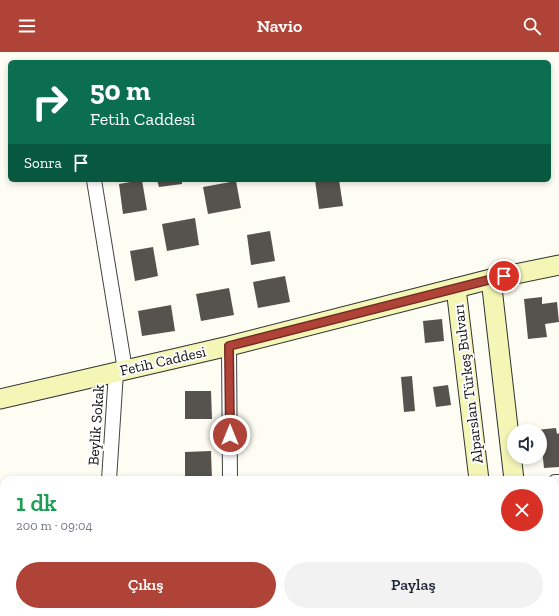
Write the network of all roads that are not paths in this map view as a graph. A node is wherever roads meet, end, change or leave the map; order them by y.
1 (94, 182) edge
2 (559, 265) edge
3 (491, 279) junction
4 (456, 288) junction
5 (229, 346) junction
6 (121, 371) junction
7 (0, 399) edge
8 (109, 476) edge
9 (230, 476) edge
10 (480, 476) edge
11 (514, 476) edge

1 - 6 street, Beylik Sokak
2 - 3 street, Fetih Caddesi
3 - 4 street, Fetih Caddesi
3 - 11 street
4 - 5 street, Fetih Caddesi
4 - 10 street, Alparslan Türkeş Bulvarı
5 - 6 street, Fetih Caddesi
5 - 9 street
6 - 7 street, Fetih Caddesi
6 - 8 street, Beylik Sokak

